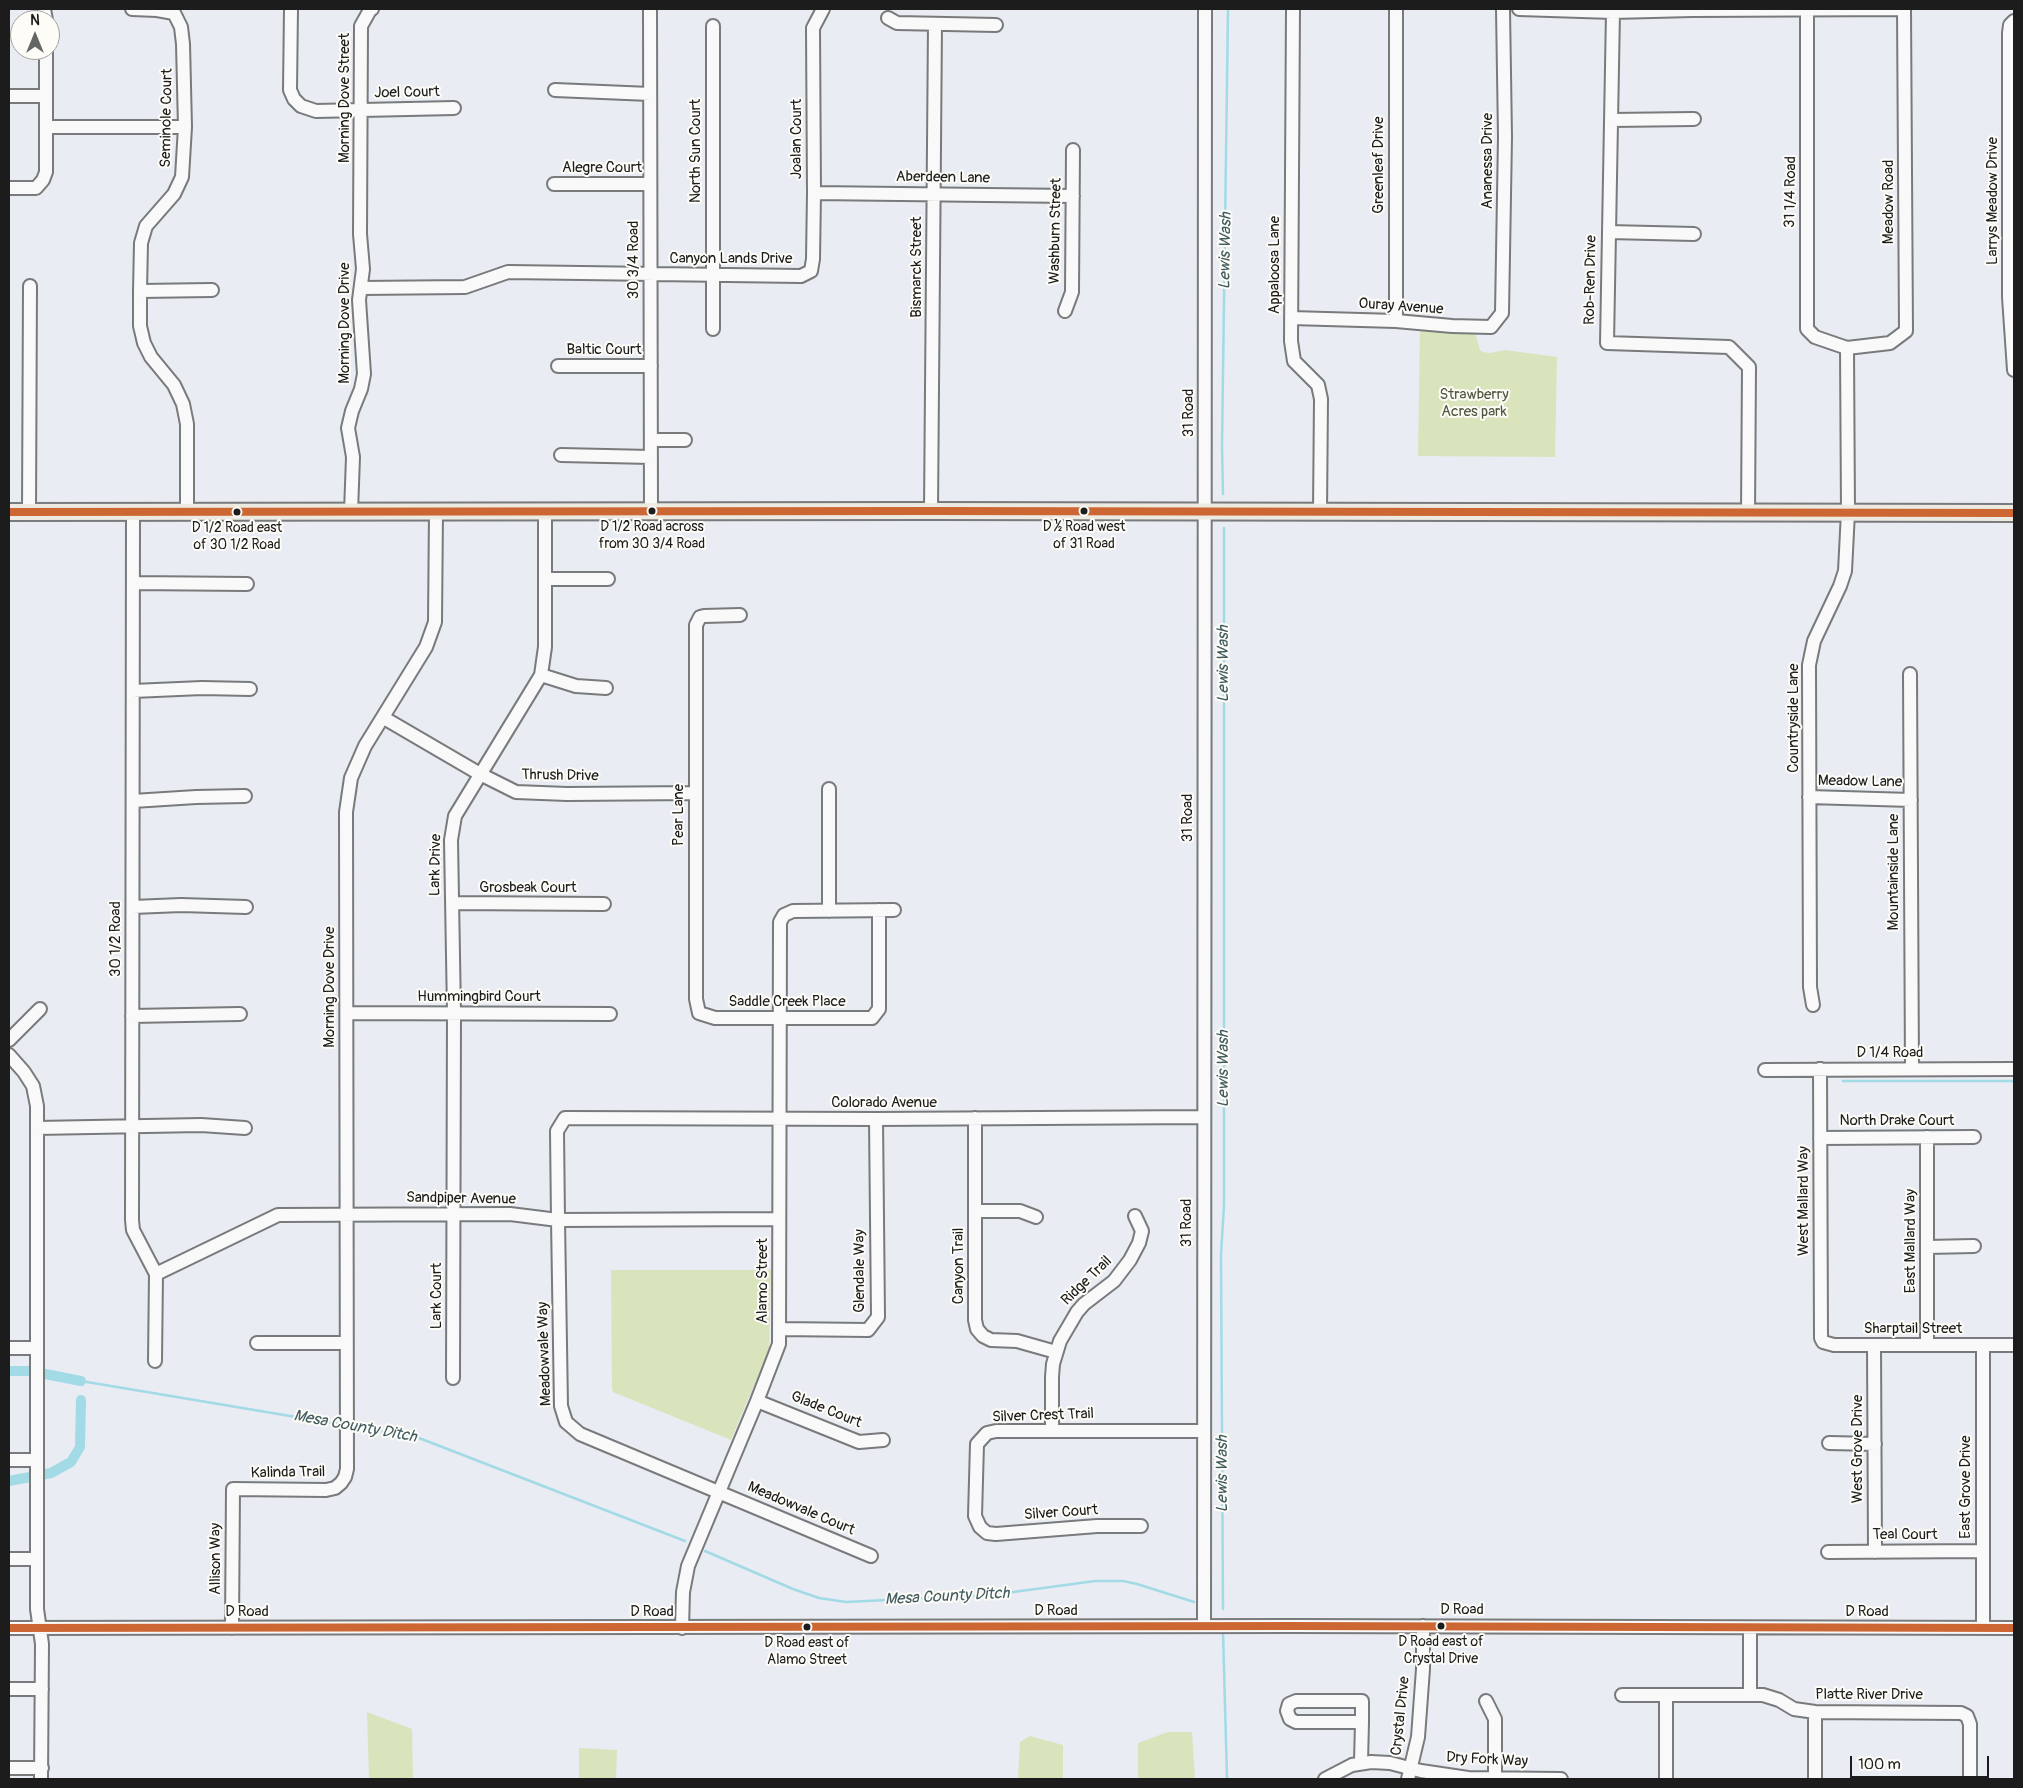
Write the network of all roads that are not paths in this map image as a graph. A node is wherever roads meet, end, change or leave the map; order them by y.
1 (132, 9) edge
2 (291, 9) edge
3 (372, 9) edge
4 (650, 9) edge
5 (823, 9) edge
6 (1205, 9) edge
7 (1293, 9) edge
8 (1396, 9) edge
9 (1503, 9) edge
10 (1519, 9) edge
11 (1904, 9) edge
12 (1807, 10) edge
13 (1613, 12) junction
14 (888, 18) dead end
15 (935, 24) junction
16 (996, 25) dead end
17 (712, 26) dead end
18 (2012, 26) edge
19 (46, 60) edge
20 (555, 90) dead end
21 (650, 94) junction
22 (9, 96) edge
23 (46, 96) junction
24 (454, 108) dead end
25 (361, 110) junction
26 (1694, 119) dead end
27 (1611, 120) junction
28 (2012, 121) edge
29 (46, 127) junction
30 (184, 127) junction
31 (1073, 150) dead end
32 (554, 184) dead end
33 (650, 184) junction
34 (9, 188) edge
35 (360, 192) joint
36 (814, 193) junction
37 (934, 194) junction
38 (1072, 196) junction
39 (2011, 226) edge
40 (1609, 232) junction
41 (1694, 234) dead end
42 (811, 271) joint
43 (650, 275) junction
44 (712, 275) junction
45 (30, 286) dead end
46 (361, 288) junction
47 (212, 290) dead end
48 (140, 291) junction
49 (1065, 311) dead end
50 (1502, 313) joint
51 (1291, 318) junction
52 (1396, 321) junction
53 (712, 330) dead end
54 (2013, 331) edge
55 (1847, 348) junction
56 (558, 366) dead end
57 (651, 366) junction
58 (2014, 370) edge
59 (651, 440) junction
60 (685, 440) dead end
61 (561, 455) dead end
62 (651, 457) junction
63 (545, 511) junction
64 (651, 511) junction
65 (931, 511) junction
66 (1205, 511) junction
67 (1320, 511) junction
68 (9, 512) edge
69 (29, 512) junction
70 (134, 512) junction
71 (187, 512) junction
72 (351, 512) junction
73 (436, 512) junction
74 (1848, 512) junction
75 (1748, 513) junction
76 (2014, 513) edge
77 (545, 579) junction
78 (608, 579) dead end
79 (133, 583) junction
80 (247, 584) dead end
81 (740, 615) dead end
82 (1910, 674) dead end
83 (541, 675) junction
84 (606, 688) dead end
85 (250, 689) dead end
86 (133, 691) junction
87 (384, 718) junction
88 (480, 774) junction
89 (830, 789) dead end
90 (696, 793) junction
91 (245, 796) dead end
92 (1809, 797) junction
93 (1911, 800) junction
94 (133, 801) junction
95 (452, 904) junction
96 (604, 904) dead end
97 (133, 907) junction
98 (246, 907) dead end
99 (879, 910) junction
100 (894, 910) dead end
101 (829, 911) junction
102 (1813, 1005) dead end
103 (40, 1009) dead end
104 (347, 1013) junction
105 (454, 1013) junction
106 (699, 1013) joint
107 (240, 1014) dead end
108 (610, 1014) dead end
109 (132, 1016) junction
110 (779, 1019) junction
111 (9, 1040) edge
112 (9, 1055) edge
113 (1820, 1069) junction
114 (1912, 1069) junction
115 (2014, 1069) edge
116 (1765, 1070) dead end
117 (1203, 1117) junction
118 (565, 1118) joint
119 (975, 1118) junction
120 (779, 1120) junction
121 (876, 1120) junction
122 (132, 1125) junction
123 (37, 1128) junction
124 (245, 1128) dead end
125 (1927, 1137) junction
126 (1974, 1137) dead end
127 (1820, 1138) junction
128 (976, 1211) junction
129 (346, 1214) junction
130 (454, 1215) junction
131 (1135, 1216) dead end
132 (1036, 1217) dead end
133 (779, 1219) junction
134 (558, 1220) junction
135 (1974, 1246) dead end
136 (1927, 1247) junction
137 (156, 1274) junction
138 (779, 1329) junction
139 (1821, 1333) joint
140 (257, 1343) dead end
141 (346, 1343) junction
142 (1927, 1344) junction
143 (1874, 1345) junction
144 (1983, 1345) junction
145 (2014, 1345) edge
146 (9, 1348) edge
147 (37, 1348) junction
148 (1056, 1352) junction
149 (155, 1361) dead end
150 (453, 1378) dead end
151 (758, 1401) junction
152 (1052, 1431) junction
153 (1204, 1431) junction
154 (883, 1440) dead end
155 (1829, 1443) dead end
156 (1875, 1444) junction
157 (9, 1460) edge
158 (37, 1460) junction
159 (341, 1483) joint
160 (233, 1489) joint
161 (719, 1492) junction
162 (1141, 1526) dead end
163 (983, 1530) joint
164 (1983, 1551) junction
165 (1828, 1552) dead end
166 (1875, 1552) junction
167 (871, 1556) dead end
168 (9, 1559) edge
169 (37, 1559) junction
170 (1204, 1626) junction
171 (1422, 1626) junction
172 (9, 1628) edge
173 (40, 1628) junction
174 (232, 1628) junction
175 (682, 1628) junction
176 (1750, 1628) junction
177 (1983, 1628) junction
178 (2014, 1628) edge
179 (9, 1689) edge
180 (42, 1689) junction
181 (1622, 1695) dead end
182 (1666, 1695) junction
183 (1750, 1695) junction
184 (1486, 1701) dead end
185 (1815, 1712) junction
186 (1362, 1722) junction
187 (1361, 1762) junction
188 (9, 1768) edge
189 (42, 1773) edge
190 (1410, 1774) edge
191 (1326, 1779) edge
192 (1495, 1779) edge
193 (1561, 1779) edge
194 (1666, 1779) edge
195 (1815, 1779) edge
196 (1970, 1779) edge

1 - 30 street, Seminole Court
2 - 25 street, Joel Court
3 - 25 street, Morning Dove Street
4 - 21 street, 30 3/4 Road
5 - 36 street, Joalan Court
6 - 66 street, 31 Road
7 - 51 street, Appaloosa Lane
8 - 52 street, Greenleaf Drive
9 - 50 street, Ananessa Drive
10 - 13 street
11 - 12 street
11 - 55 street, Meadow Road
12 - 13 street
12 - 55 street, 31 1/4 Road
13 - 27 street, Rob-Ren Drive
14 - 15 street
15 - 16 street
15 - 37 street, Bismarck Street
17 - 44 street, North Sun Court
18 - 28 street, Larrys Meadow Drive
19 - 23 street
20 - 21 street
21 - 33 street, 30 3/4 Road
22 - 23 street
23 - 29 street
24 - 25 street, Joel Court
25 - 35 street, Morning Dove Street
26 - 27 street
27 - 40 street, Rob-Ren Drive
28 - 39 street, Larrys Meadow Drive
29 - 30 street
29 - 34 street
30 - 48 street, Seminole Court
31 - 38 street, Washburn Street
32 - 33 street, Alegre Court
33 - 43 street, 30 3/4 Road
35 - 46 street, Morning Dove Drive
36 - 37 street, Aberdeen Lane
36 - 42 street, Joalan Court
37 - 38 street, Aberdeen Lane
37 - 65 street, Bismarck Street
38 - 49 street, Washburn Street
39 - 54 street, Larrys Meadow Drive
40 - 41 street
40 - 75 street, Rob-Ren Drive
42 - 44 street, Canyon Lands Drive
43 - 44 street, Canyon Lands Drive
43 - 46 street, Canyon Lands Drive
43 - 57 street, 30 3/4 Road
44 - 53 street, North Sun Court
45 - 69 street
46 - 72 street, Morning Dove Drive
47 - 48 street
48 - 71 street, Seminole Court
50 - 52 street, Ouray Avenue
51 - 52 street, Ouray Avenue
51 - 67 street, Appaloosa Lane
54 - 58 street, Larrys Meadow Drive
55 - 74 street, Countryside Lane
56 - 57 street, Baltic Court
57 - 59 street, 30 3/4 Road
59 - 60 street
59 - 62 street, 30 3/4 Road
61 - 62 street
62 - 64 street, 30 3/4 Road
63 - 64 main road
63 - 73 main road
63 - 77 street, Lark Drive
64 - 65 main road
65 - 66 main road
66 - 67 main road
66 - 117 street, 31 Road
67 - 75 main road
68 - 69 main road
69 - 70 main road
70 - 71 main road
70 - 79 street, 30 1/2 Road
71 - 72 main road
72 - 73 main road
73 - 87 street, Morning Dove Drive
74 - 75 main road
74 - 76 main road
74 - 92 street, Countryside Lane
77 - 78 street
77 - 83 street, Lark Drive
79 - 80 street
79 - 86 street, 30 1/2 Road
81 - 90 street, Pear Lane
82 - 93 street, Mountainside Lane
83 - 84 street
83 - 88 street, Lark Drive
85 - 86 street
86 - 94 street, 30 1/2 Road
87 - 88 street, Thrush Drive
87 - 104 street, Morning Dove Drive
88 - 90 street, Thrush Drive
88 - 95 street, Lark Drive
89 - 101 street
90 - 106 street, Pear Lane
91 - 94 street
92 - 93 street, Meadow Lane
92 - 102 street, Countryside Lane
93 - 114 street, Mountainside Lane
94 - 97 street, 30 1/2 Road
95 - 96 street, Grosbeak Court
95 - 105 street, Lark Drive
97 - 98 street
97 - 109 street, 30 1/2 Road
99 - 100 street
99 - 101 street
99 - 110 street, Saddle Creek Place
101 - 110 street, Alamo Street
103 - 111 street
104 - 105 street, Hummingbird Court
104 - 129 street, Morning Dove Drive
105 - 108 street, Hummingbird Court
105 - 130 street, Lark Drive
106 - 110 street, Saddle Creek Place
107 - 109 street
109 - 122 street, 30 1/2 Road
110 - 120 street, Alamo Street
112 - 123 street
113 - 114 street, D 1/4 Road
113 - 116 street, D 1/4 Road
113 - 127 street, West Mallard Way
114 - 115 street, D 1/4 Road
117 - 119 street, Colorado Avenue
117 - 153 street, 31 Road
118 - 120 street, Colorado Avenue
118 - 134 street, Meadowvale Way
119 - 121 street, Colorado Avenue
119 - 128 street, Canyon Trail
120 - 121 street, Colorado Avenue
120 - 133 street, Alamo Street
121 - 138 street, Glendale Way
122 - 123 street
122 - 124 street
122 - 137 street, 30 1/2 Road
123 - 147 street
125 - 126 street, North Drake Court
125 - 127 street, North Drake Court
125 - 136 street, East Mallard Way
127 - 139 street, West Mallard Way
128 - 132 street
128 - 148 street, Canyon Trail
129 - 130 street, Sandpiper Avenue
129 - 137 street, Sandpiper Avenue
129 - 141 street, Morning Dove Drive
130 - 134 street, Sandpiper Avenue
130 - 150 street, Lark Court
131 - 148 street, Ridge Trail
133 - 134 street, Sandpiper Avenue
133 - 138 street, Alamo Street
134 - 161 street, Meadowvale Way
135 - 136 street
136 - 142 street, East Mallard Way
137 - 149 street, 30 1/2 Road
138 - 151 street, Alamo Street
139 - 143 street, Sharptail Street
140 - 141 street
141 - 159 street, Morning Dove Drive
142 - 143 street, Sharptail Street
142 - 144 street, Sharptail Street
143 - 156 street, West Grove Drive
144 - 145 street, Sharptail Street
144 - 164 street, East Grove Drive
146 - 147 street
147 - 158 street
148 - 152 street, Ridge Trail
151 - 154 street, Glade Court
151 - 161 street, Alamo Street
152 - 153 street, Silver Crest Trail
152 - 163 street, Silver Crest Trail
153 - 170 street, 31 Road
155 - 156 street
156 - 166 street, West Grove Drive
157 - 158 street
158 - 169 street
159 - 160 street, Kalinda Trail
160 - 174 street, Allison Way
161 - 167 street, Meadowvale Court
161 - 175 street, Alamo Street
162 - 163 street, Silver Court
164 - 166 street, Teal Court
164 - 177 street, East Grove Drive
165 - 166 street, Teal Court
168 - 169 street
169 - 173 street
170 - 171 street, D Road
170 - 175 street, D Road
171 - 176 street, D Road
171 - 190 street, Crystal Drive
172 - 173 street, D Road
173 - 174 street, D Road
173 - 180 street
174 - 175 street, D Road
176 - 177 street, D Road
176 - 183 street
177 - 178 street, D Road
179 - 180 street
180 - 189 street
181 - 182 street, Platte River Drive
182 - 183 street, Platte River Drive
182 - 194 street
183 - 185 street, Platte River Drive
184 - 192 street
185 - 195 street
185 - 196 street, Platte River Drive
186 - 186 street
186 - 187 street
187 - 190 street, Dry Fork Way
187 - 191 street
188 - 189 street
190 - 192 street, Dry Fork Way
192 - 193 street, Dry Fork Way

